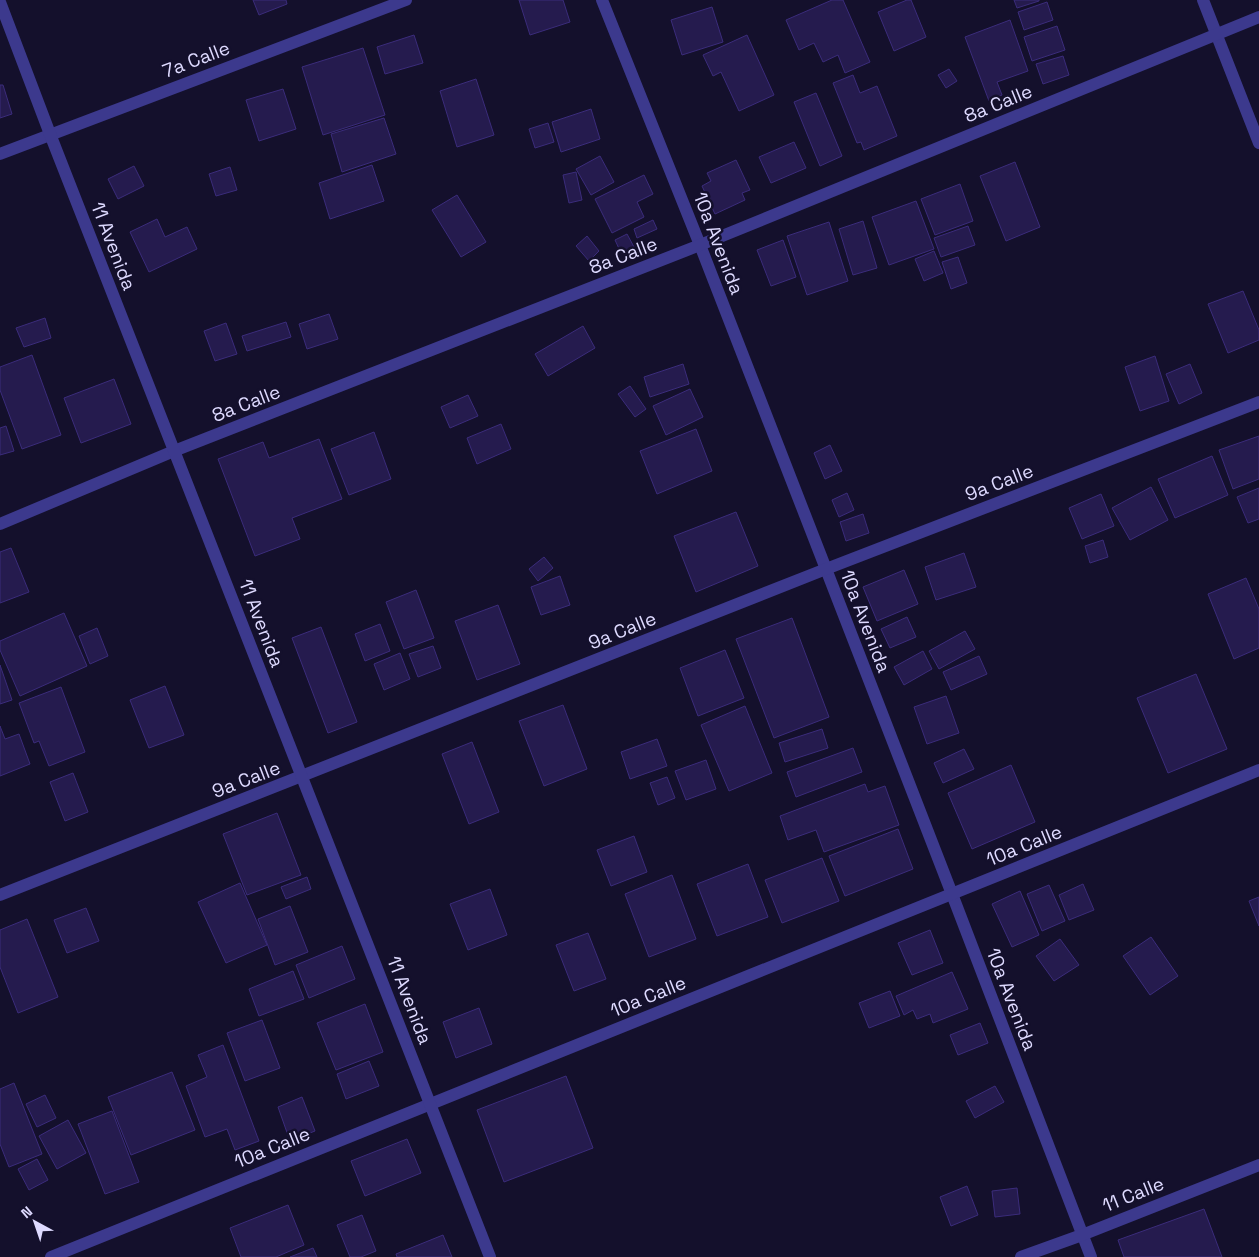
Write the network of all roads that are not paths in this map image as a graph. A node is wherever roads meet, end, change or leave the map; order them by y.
1 (406, 0) edge
2 (602, 0) edge
3 (1203, 0) edge
4 (0, 2) edge
5 (1259, 17) edge
6 (1216, 34) junction
7 (50, 134) junction
8 (1259, 143) edge
9 (0, 154) edge
10 (700, 245) junction
11 (1259, 402) edge
12 (174, 451) junction
13 (0, 524) edge
14 (826, 569) junction
15 (1259, 770) edge
16 (302, 777) junction
17 (952, 894) junction
18 (0, 895) edge
19 (430, 1104) junction
20 (1259, 1165) edge
21 (1082, 1235) junction
22 (51, 1257) edge
23 (490, 1257) edge
24 (1021, 1257) edge
25 (1091, 1257) edge

1 - 7 street, 7a Calle
2 - 10 street, 10a Avenida
3 - 6 street
4 - 7 street, 11 Avenida
5 - 6 street, 8a Calle
6 - 8 street
6 - 10 street, 8a Calle
7 - 9 street, 7a Calle
7 - 12 street, 11 Avenida
10 - 12 street, 8a Calle
10 - 14 street, 10a Avenida
11 - 14 street, 9a Calle
12 - 13 street, 8a Calle
12 - 16 street, 11 Avenida
14 - 16 street, 9a Calle
14 - 17 street, 10a Avenida
15 - 17 street, 10a Calle
16 - 18 street, 9a Calle
16 - 19 street, 11 Avenida
17 - 19 street, 10a Calle
17 - 21 street, 10a Avenida
19 - 22 street, 10a Calle
19 - 23 street, 11 Avenida
20 - 21 street, 11 Calle
21 - 24 street, 11 Calle
21 - 25 street, 10a Avenida

